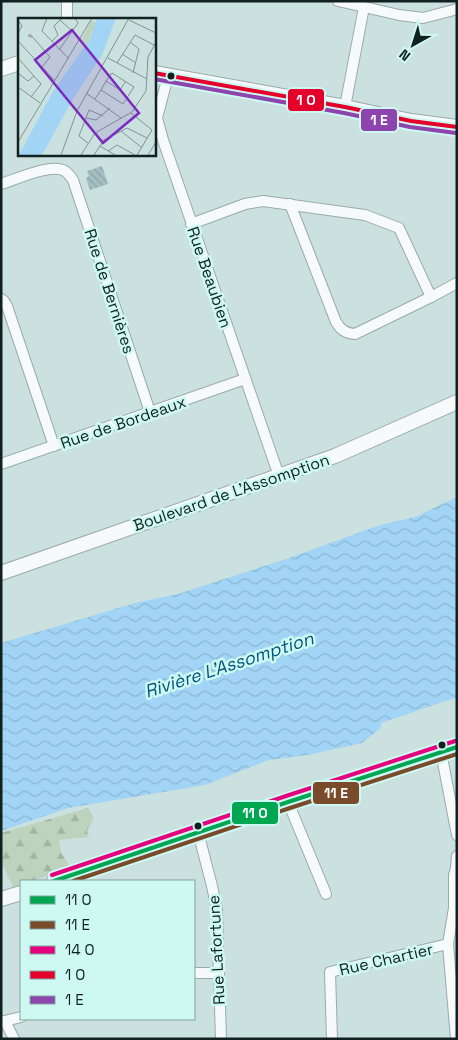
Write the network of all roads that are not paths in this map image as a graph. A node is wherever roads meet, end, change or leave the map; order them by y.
1 (67, 1) edge
2 (338, 1) edge
3 (364, 7) junction
4 (457, 9) edge
5 (67, 18) edge
6 (18, 63) edge
7 (1, 70) edge
8 (161, 75) edge
9 (345, 107) junction
10 (457, 127) edge
11 (1, 184) edge
12 (290, 204) junction
13 (191, 224) junction
14 (457, 283) edge
15 (431, 297) junction
16 (1, 299) edge
17 (245, 379) junction
18 (457, 402) edge
19 (150, 412) junction
20 (54, 446) junction
21 (1, 464) edge
22 (279, 476) junction
23 (1, 573) edge
24 (457, 747) edge
25 (441, 752) junction
26 (288, 802) junction
27 (198, 832) junction
28 (457, 834) edge
29 (457, 856) edge
30 (57, 880) edge
31 (20, 893) edge
32 (326, 894) dead end
33 (1, 899) edge
34 (448, 944) junction
35 (195, 973) edge
36 (218, 973) junction
37 (20, 1017) edge
38 (3, 1022) edge
39 (14, 1039) edge
40 (220, 1039) edge
41 (332, 1039) edge
42 (456, 1039) edge

1 - 5 street
2 - 3 street
3 - 4 street
3 - 9 street
6 - 7 street
8 - 9 street
8 - 13 street, Rue Beaubien
9 - 10 street
11 - 19 street, Rue de Bernières
12 - 13 street
12 - 15 street
12 - 15 street
13 - 17 street, Rue Beaubien
14 - 15 street
16 - 20 street
17 - 19 street, Rue de Bordeaux
17 - 22 street, Rue Beaubien
18 - 22 street, Boulevard de L'Assomption
19 - 20 street, Rue de Bordeaux
20 - 21 street, Rue de Bordeaux
22 - 23 street, Boulevard de L'Assomption
24 - 25 street
25 - 26 street
25 - 28 street
26 - 27 street
26 - 32 street
27 - 30 street
27 - 36 street, Rue Lafortune
29 - 34 street
31 - 33 street
34 - 41 street, Rue Chartier
34 - 42 street
35 - 36 street
36 - 40 street, Rue Lafortune
37 - 38 street
38 - 39 street

